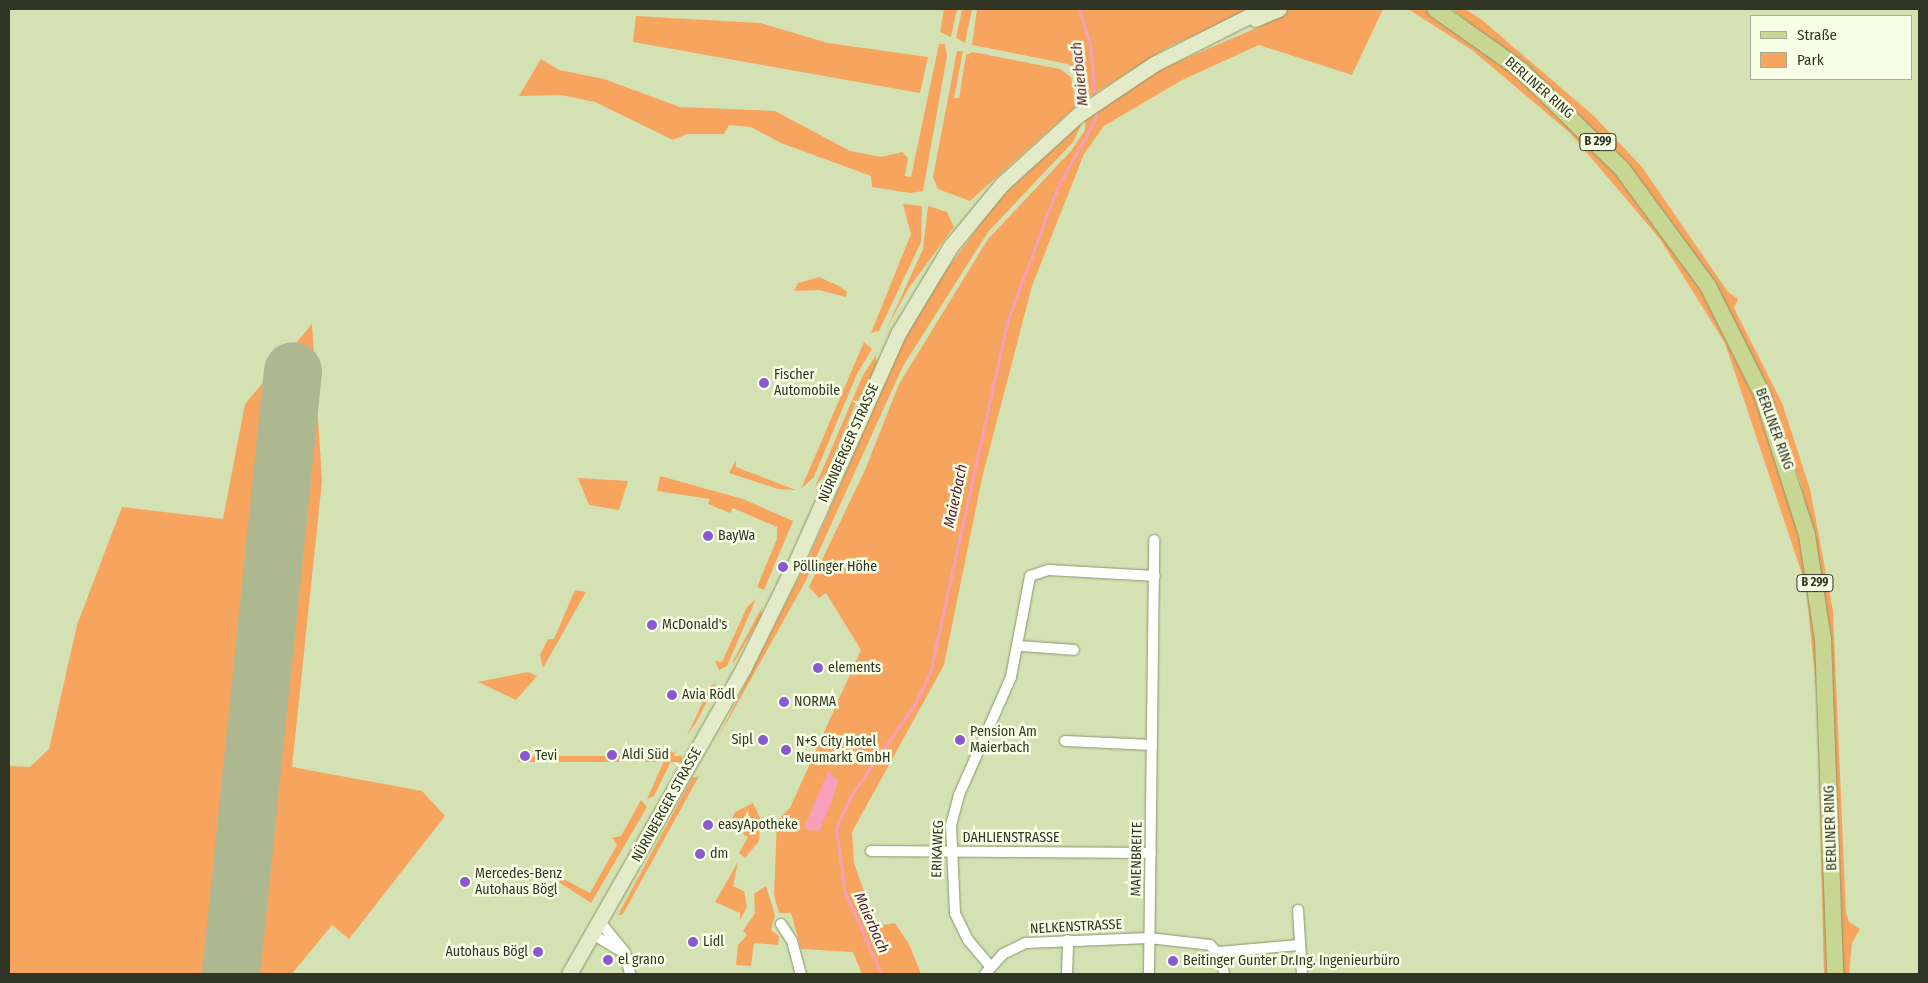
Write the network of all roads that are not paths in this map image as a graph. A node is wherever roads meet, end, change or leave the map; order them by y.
1 (1264, 9) edge
2 (1279, 9) edge
3 (1435, 9) edge
4 (1248, 20) junction
5 (1154, 540) dead end
6 (1155, 576) junction
7 (1020, 646) junction
8 (1074, 650) dead end
9 (1065, 741) dead end
10 (1152, 745) junction
11 (871, 851) dead end
12 (951, 851) junction
13 (1151, 853) junction
14 (1298, 910) dead end
15 (781, 924) dead end
16 (597, 929) junction
17 (1149, 938) junction
18 (1068, 940) junction
19 (1299, 945) junction
20 (1219, 952) junction
21 (988, 970) edge
22 (569, 974) edge
23 (630, 974) edge
24 (801, 974) edge
25 (1067, 974) edge
26 (1149, 974) edge
27 (1224, 974) edge
28 (1302, 974) edge
29 (1835, 974) edge

1 - 4 main road, NÜRNBERGER STRASSE
2 - 4 main road, NÜRNBERGER STRASSE
3 - 29 main road, BERLINER RING / B 299
4 - 16 main road, NÜRNBERGER STRASSE
5 - 6 street, MAIENBREITE
6 - 7 street, ERIKAWEG
6 - 10 street, MAIENBREITE
7 - 8 street
7 - 12 street, ERIKAWEG
9 - 10 street
10 - 13 street, MAIENBREITE
11 - 12 street, DAHLIENSTRASSE
12 - 13 street, DAHLIENSTRASSE
12 - 21 street, ERIKAWEG
13 - 17 street, MAIENBREITE
14 - 19 street
15 - 24 street
16 - 22 main road, NÜRNBERGER STRASSE
16 - 23 street
17 - 18 street, NELKENSTRASSE
17 - 20 street, NELKENSTRASSE
17 - 26 street, MAIENBREITE
18 - 21 street, NELKENSTRASSE
18 - 25 street
19 - 20 street
19 - 28 street
20 - 27 street

